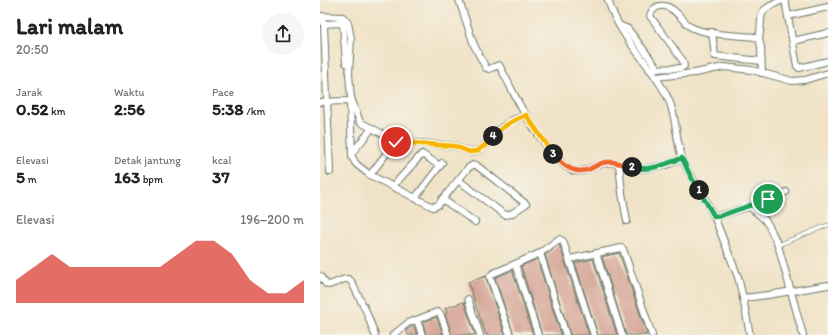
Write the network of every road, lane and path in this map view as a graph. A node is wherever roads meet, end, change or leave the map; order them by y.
1 (459, 0) edge
2 (608, 0) edge
3 (784, 0) edge
4 (828, 6) edge
5 (320, 16) edge
6 (788, 16) junction
7 (322, 22) edge
8 (619, 25) junction
9 (712, 32) junction
10 (828, 33) edge
11 (759, 39) junction
12 (793, 41) junction
13 (828, 61) edge
14 (760, 62) junction
15 (649, 69) junction
16 (658, 69) junction
17 (762, 73) junction
18 (828, 73) edge
19 (655, 77) junction
20 (323, 102) edge
21 (349, 102) junction
22 (526, 115) junction
23 (369, 132) dead end
24 (395, 142) junction
25 (352, 153) junction
26 (682, 158) junction
27 (618, 164) junction
28 (330, 172) dead end
29 (370, 175) junction
30 (458, 180) junction
31 (393, 186) junction
32 (786, 192) dead end
33 (414, 198) junction
34 (442, 199) junction
35 (750, 207) junction
36 (714, 216) junction
37 (627, 221) dead end
38 (475, 222) dead end
39 (828, 225) edge
40 (778, 245) junction
41 (540, 253) junction
42 (596, 253) junction
43 (570, 259) junction
44 (515, 264) junction
45 (320, 276) edge
46 (828, 285) edge
47 (791, 291) junction
48 (743, 298) junction
49 (468, 299) dead end
50 (417, 320) junction
51 (375, 335) edge
52 (394, 335) edge
53 (422, 335) edge
54 (448, 335) edge
55 (480, 335) edge
56 (510, 335) edge
57 (538, 335) edge
58 (566, 335) edge
59 (594, 335) edge
60 (622, 335) edge
61 (652, 335) edge
62 (750, 335) edge
63 (803, 335) edge

1 - 22 street
2 - 8 street
3 - 6 street
3 - 11 street
4 - 6 street
5 - 24 street
6 - 12 street
7 - 20 street
7 - 21 street
8 - 15 street
8 - 16 street
9 - 11 street
9 - 14 street
9 - 16 street
10 - 12 street
11 - 14 street
12 - 13 street
14 - 17 street
15 - 16 street
15 - 19 street
17 - 18 street
17 - 19 street
19 - 26 street
20 - 21 street
20 - 28 street
21 - 25 street
22 - 24 street
22 - 27 street
23 - 25 street
24 - 29 street
25 - 29 street
26 - 27 street
26 - 36 street
27 - 37 street
29 - 31 street
30 - 30 street
30 - 34 street
31 - 33 street
31 - 33 street
32 - 35 street
33 - 34 street
34 - 38 street
35 - 36 street
35 - 40 street
36 - 48 street
39 - 40 lane
40 - 47 street
41 - 43 street
41 - 44 street
41 - 58 street
42 - 43 street
42 - 60 street
42 - 61 street
43 - 59 street
44 - 56 street
44 - 57 street
45 - 51 street
46 - 47 street
47 - 48 street
47 - 63 street
48 - 62 street
49 - 55 street
50 - 52 street
50 - 53 street
50 - 54 street

